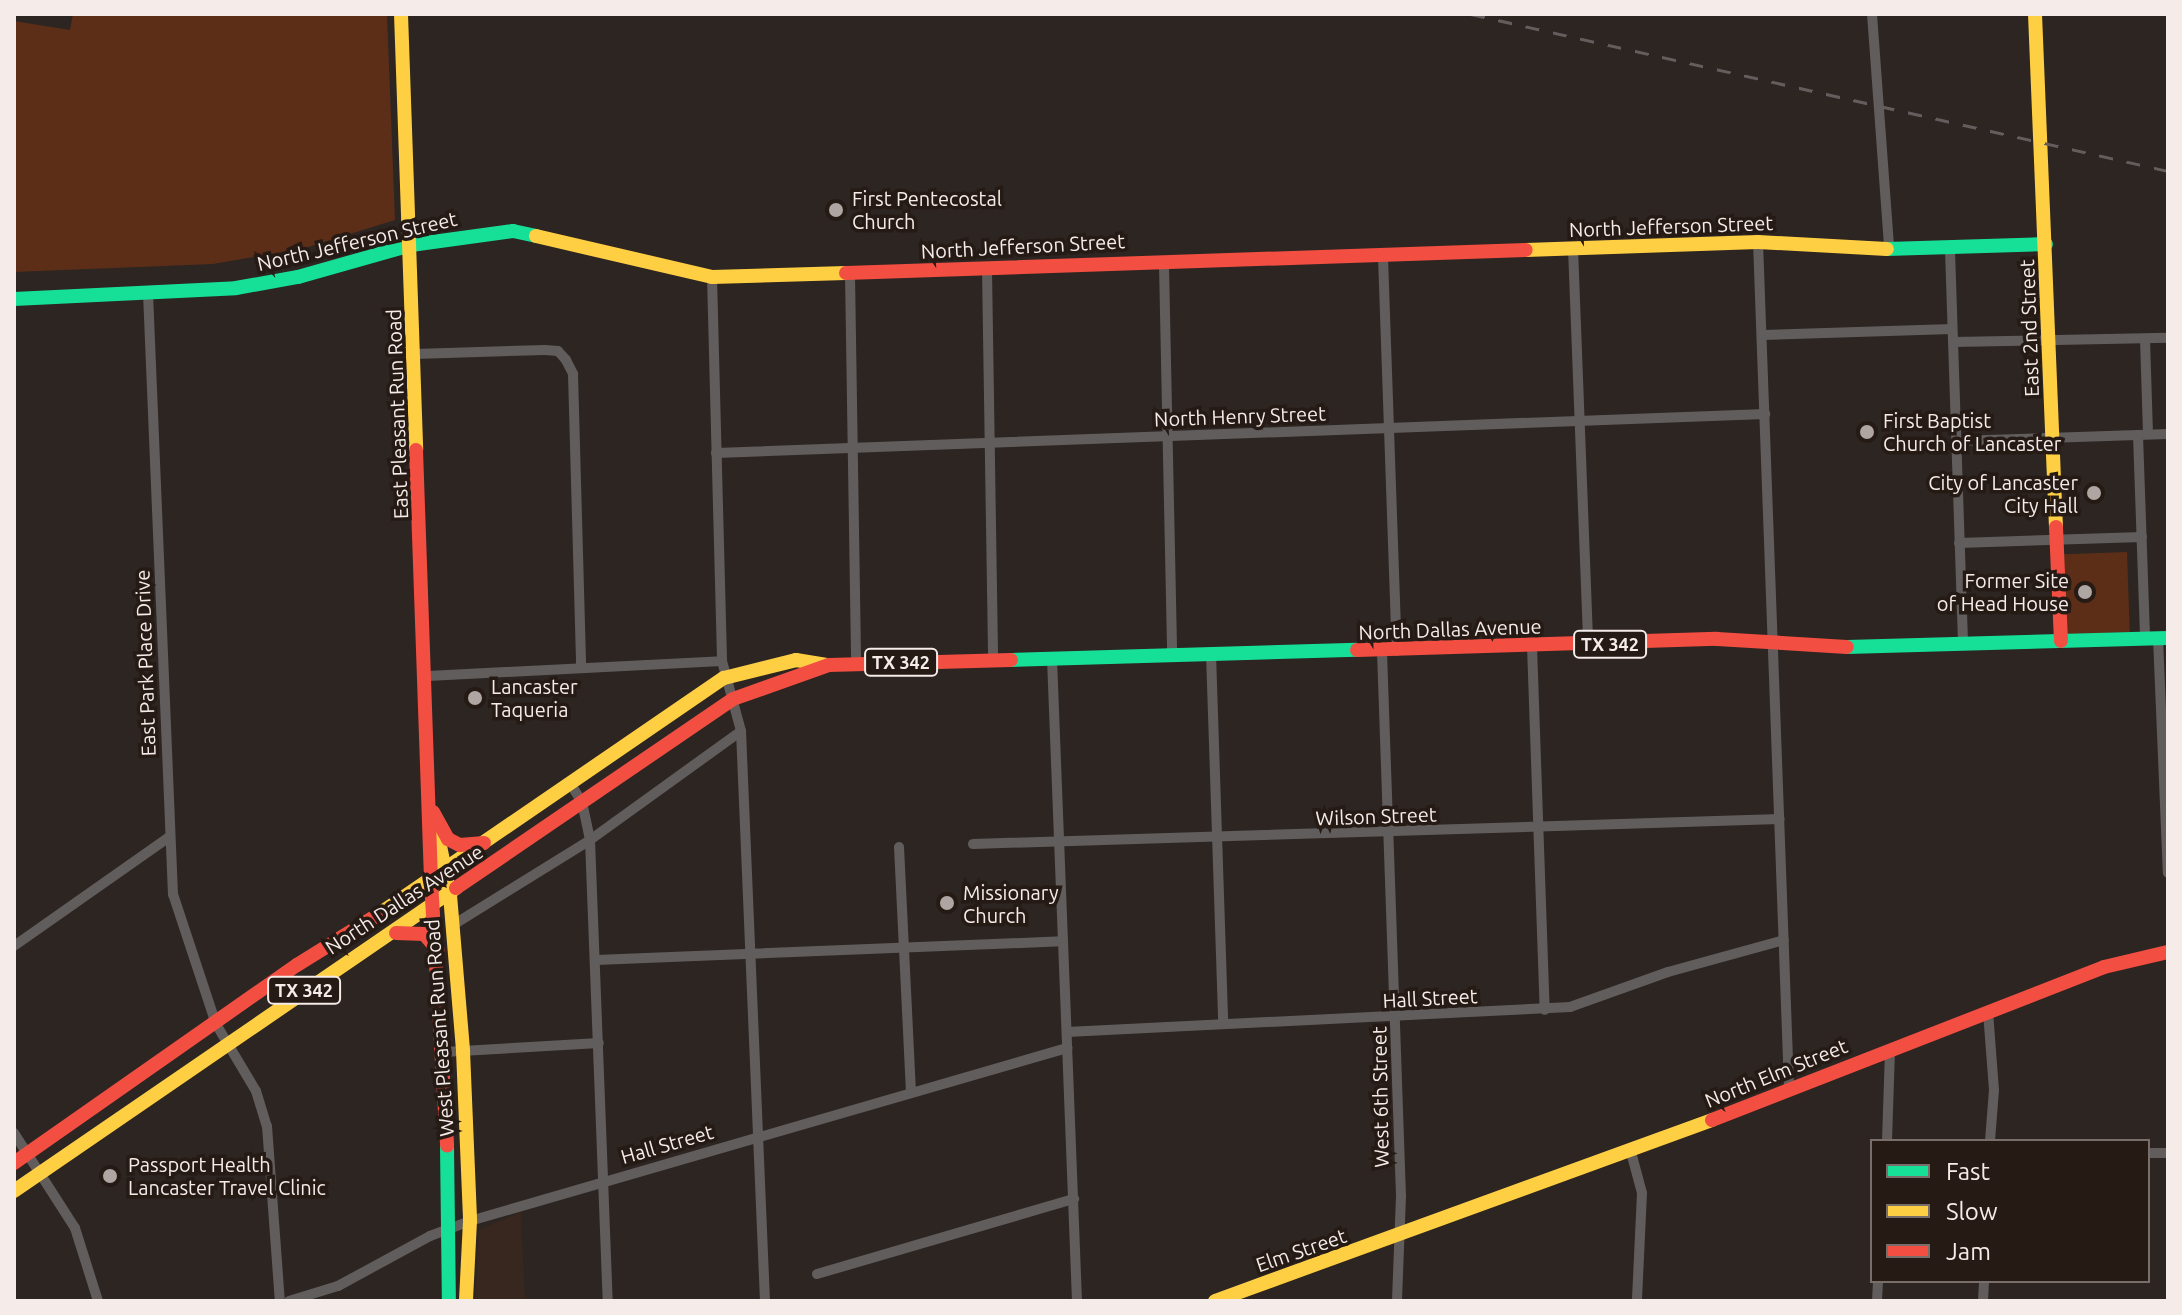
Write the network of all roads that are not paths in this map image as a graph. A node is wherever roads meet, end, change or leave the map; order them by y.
1 (401, 14) edge
2 (1872, 14) edge
3 (2035, 14) edge
4 (1758, 242) junction
5 (2046, 244) junction
6 (411, 245) junction
7 (1889, 247) junction
8 (1573, 248) junction
9 (1950, 250) junction
10 (1383, 257) junction
11 (1164, 265) junction
12 (987, 270) junction
13 (850, 274) junction
14 (712, 277) junction
15 (148, 293) junction
16 (14, 299) edge
17 (1952, 329) junction
18 (1762, 335) junction
19 (2168, 338) edge
20 (2145, 339) junction
21 (2049, 340) junction
22 (1953, 342) junction
23 (415, 354) junction
24 (1765, 414) junction
25 (1579, 423) junction
26 (1389, 428) junction
27 (2143, 434) junction
28 (2168, 434) edge
29 (1167, 437) junction
30 (2053, 438) junction
31 (1956, 441) junction
32 (990, 445) junction
33 (855, 451) junction
34 (716, 453) junction
35 (2142, 537) junction
36 (2057, 540) junction
37 (1959, 543) junction
38 (2157, 638) edge
39 (2061, 641) junction
40 (1963, 644) junction
41 (1588, 645) junction
42 (1774, 645) junction
43 (1532, 646) junction
44 (1390, 652) junction
45 (1211, 654) junction
46 (1172, 655) junction
47 (993, 659) junction
48 (1052, 659) junction
49 (722, 661) junction
50 (856, 662) junction
51 (829, 665) junction
52 (581, 668) junction
53 (428, 676) junction
54 (724, 678) junction
55 (733, 699) junction
56 (741, 731) junction
57 (2165, 732) edge
58 (570, 783) junction
59 (582, 802) junction
60 (433, 812) junction
61 (1780, 819) junction
62 (1538, 827) junction
63 (1391, 834) junction
64 (169, 837) junction
65 (590, 840) junction
66 (1217, 840) junction
67 (485, 843) junction
68 (1058, 843) junction
69 (973, 844) dead end
70 (899, 847) dead end
71 (446, 871) junction
72 (2168, 873) edge
73 (431, 882) junction
74 (450, 895) junction
75 (435, 906) junction
76 (453, 925) junction
77 (394, 933) junction
78 (1784, 940) junction
79 (1062, 941) junction
80 (14, 946) edge
81 (907, 947) junction
82 (438, 950) junction
83 (2168, 952) edge
84 (748, 953) junction
85 (596, 960) junction
86 (297, 965) junction
87 (311, 985) junction
88 (1545, 1010) junction
89 (1988, 1012) junction
90 (1397, 1018) junction
91 (216, 1024) junction
92 (1223, 1024) junction
93 (1067, 1032) junction
94 (228, 1043) junction
95 (599, 1043) junction
96 (1067, 1048) junction
97 (1890, 1049) junction
98 (463, 1051) junction
99 (444, 1052) junction
100 (1789, 1089) junction
101 (118, 1091) junction
102 (911, 1092) junction
103 (132, 1109) junction
104 (14, 1133) edge
105 (755, 1137) junction
106 (1887, 1139) edge
107 (1990, 1139) edge
108 (1631, 1152) junction
109 (20, 1159) edge
110 (40, 1173) junction
111 (604, 1180) junction
112 (14, 1191) edge
113 (1074, 1199) junction
114 (470, 1221) junction
115 (451, 1228) junction
116 (1400, 1238) junction
117 (817, 1274) dead end
118 (98, 1301) edge
119 (280, 1301) edge
120 (289, 1301) edge
121 (449, 1301) edge
122 (466, 1301) edge
123 (608, 1301) edge
124 (765, 1301) edge
125 (1077, 1301) edge
126 (1215, 1301) edge
127 (1397, 1301) edge
128 (1637, 1301) edge

1 - 6 main road, East Pleasant Run Road
2 - 7 street
3 - 5 main road, East 2nd Street
4 - 7 main road, North Jefferson Street
4 - 8 main road, North Jefferson Street
4 - 18 street
5 - 9 main road, North Jefferson Street
5 - 21 main road, East 2nd Street
6 - 14 main road, North Jefferson Street
6 - 15 main road, North Jefferson Street
6 - 23 main road, East Pleasant Run Road
7 - 9 main road, North Jefferson Street
8 - 10 main road, North Jefferson Street
8 - 25 street
9 - 17 street
10 - 11 main road, North Jefferson Street
10 - 26 street, West 6th Street
11 - 12 main road, North Jefferson Street
11 - 29 street
12 - 13 main road, North Jefferson Street
12 - 32 street
13 - 14 main road, North Jefferson Street
13 - 33 street
14 - 34 street
15 - 16 main road, North Jefferson Street
15 - 64 street, East Park Place Drive
17 - 18 street
17 - 22 street
18 - 24 street
19 - 20 street
20 - 21 street
20 - 27 street
21 - 22 street
21 - 30 main road, East 2nd Street
22 - 31 street
23 - 52 street
23 - 53 main road, East Pleasant Run Road
24 - 25 street, North Henry Street
24 - 42 street
25 - 26 street, North Henry Street
25 - 41 street
26 - 29 street, North Henry Street
26 - 44 street, West 6th Street
27 - 28 street
27 - 30 street
27 - 35 street
29 - 32 street, North Henry Street
29 - 46 street
30 - 31 street
30 - 36 main road, East 2nd Street
31 - 37 street
32 - 33 street, North Henry Street
32 - 47 street
33 - 34 street, North Henry Street
33 - 50 street
34 - 49 street
35 - 36 street
35 - 38 street
36 - 37 street
36 - 39 main road, East 2nd Street
37 - 40 street
38 - 39 main road, North Dallas Avenue / TX 342
38 - 57 street
39 - 40 main road, North Dallas Avenue / TX 342
40 - 42 main road, North Dallas Avenue / TX 342
41 - 42 main road, North Dallas Avenue / TX 342
41 - 43 main road, North Dallas Avenue / TX 342
42 - 61 street
43 - 44 main road, North Dallas Avenue / TX 342
43 - 62 street
44 - 45 main road, North Dallas Avenue / TX 342
44 - 63 street, West 6th Street
45 - 46 main road, North Dallas Avenue / TX 342
45 - 66 street
46 - 48 main road, North Dallas Avenue / TX 342
47 - 48 main road, North Dallas Avenue / TX 342
47 - 50 main road, North Dallas Avenue / TX 342
48 - 68 street
49 - 52 street
49 - 54 street
50 - 51 main road, North Dallas Avenue / TX 342
51 - 54 main road, North Dallas Avenue / TX 342
51 - 55 main road, North Dallas Avenue / TX 342
52 - 53 street
53 - 60 main road, East Pleasant Run Road
54 - 55 street
54 - 58 main road, North Dallas Avenue / TX 342
55 - 56 street
55 - 59 main road, North Dallas Avenue / TX 342
56 - 65 street
56 - 84 street
57 - 72 street
58 - 59 street
58 - 67 main road, North Dallas Avenue / TX 342
59 - 65 street
59 - 74 main road, North Dallas Avenue / TX 342
60 - 67 main road
60 - 71 main road, West Pleasant Run Road
60 - 73 main road, West Pleasant Run Road
61 - 62 street, Wilson Street
61 - 78 street
62 - 63 street, Wilson Street
62 - 88 street
63 - 66 street, Wilson Street
63 - 90 street, West 6th Street
64 - 80 street
64 - 91 street, East Park Place Drive
65 - 76 street
65 - 85 street
66 - 68 street, Wilson Street
66 - 92 street
67 - 71 main road, North Dallas Avenue / TX 342
68 - 69 street, Wilson Street
68 - 79 street
70 - 81 street
71 - 73 main road, North Dallas Avenue / TX 342
71 - 74 main road, West Pleasant Run Road
73 - 75 main road, West Pleasant Run Road
73 - 86 main road, North Dallas Avenue / TX 342
74 - 75 main road, North Dallas Avenue / TX 342
74 - 76 main road, West Pleasant Run Road
75 - 77 main road, North Dallas Avenue / TX 342
75 - 82 main road, West Pleasant Run Road
76 - 98 main road, West Pleasant Run Road
77 - 82 main road
77 - 87 main road, North Dallas Avenue / TX 342
78 - 88 street, Hall Street
78 - 100 street
79 - 81 street
79 - 93 street
81 - 84 street
81 - 102 street
82 - 99 main road, West Pleasant Run Road
83 - 89 main road, North Elm Street
84 - 85 street
84 - 105 street
85 - 95 street
86 - 87 main road
86 - 91 main road, North Dallas Avenue / TX 342
87 - 94 main road, North Dallas Avenue / TX 342
88 - 90 street, Hall Street
89 - 97 main road, North Elm Street
89 - 107 street
90 - 92 street, Hall Street
90 - 116 street, West 6th Street
91 - 94 street, East Park Place Drive
91 - 101 main road, North Dallas Avenue / TX 342
92 - 93 street, Hall Street
93 - 96 street
94 - 103 main road, North Dallas Avenue / TX 342
94 - 119 street, East Park Place Drive
95 - 98 street
95 - 111 street
96 - 102 street, Hall Street
96 - 113 street
97 - 100 main road, North Elm Street
97 - 106 street
98 - 99 street
98 - 114 main road, West Pleasant Run Road
99 - 115 main road, West Pleasant Run Road
100 - 108 main road, North Elm Street
101 - 103 main road
101 - 109 main road, North Dallas Avenue / TX 342
102 - 105 street, Hall Street
103 - 110 main road, North Dallas Avenue / TX 342
104 - 109 street
105 - 111 street, Hall Street
105 - 124 street
108 - 116 main road, North Elm Street
108 - 128 street
109 - 110 street
110 - 112 main road, North Dallas Avenue / TX 342
110 - 118 street
111 - 114 street, Hall Street
111 - 123 street
113 - 117 street
113 - 125 street
114 - 115 street, Hall Street
114 - 122 main road, West Pleasant Run Road
115 - 120 street, Hall Street
115 - 121 main road, West Pleasant Run Road
116 - 126 main road, Elm Street
116 - 127 street, West 6th Street

